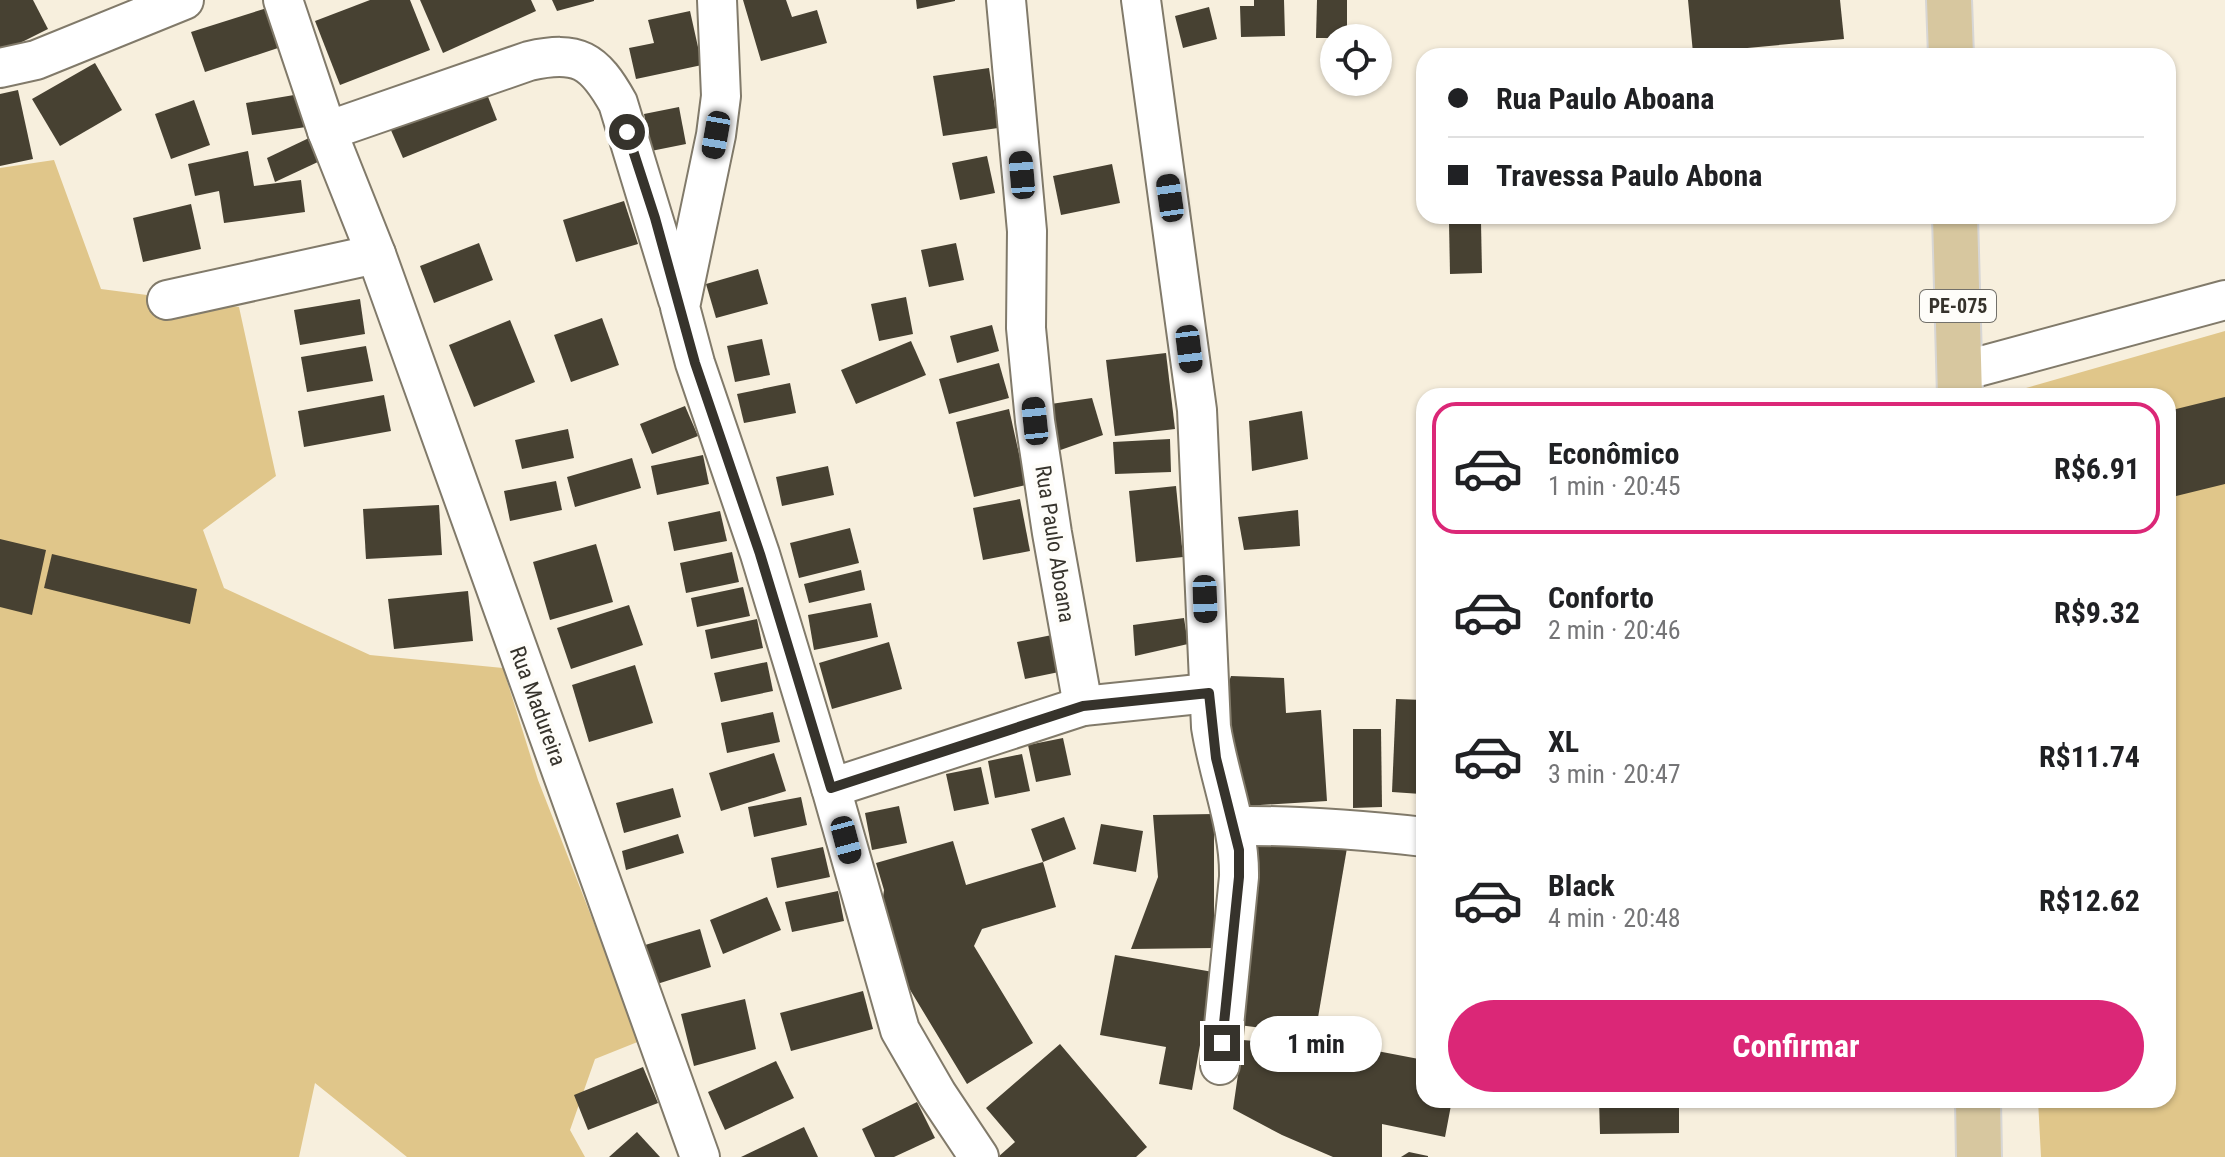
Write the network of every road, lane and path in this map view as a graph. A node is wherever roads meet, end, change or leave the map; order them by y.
1 (184, 0) edge
2 (283, 0) edge
3 (717, 0) edge
4 (1006, 0) edge
5 (1141, 0) edge
6 (1949, 0) edge
7 (1951, 48) edge
8 (0, 68) edge
9 (327, 131) junction
10 (1955, 224) edge
11 (376, 254) junction
12 (167, 300) dead end
13 (2225, 300) edge
14 (680, 307) junction
15 (1960, 384) edge
16 (1209, 693) junction
17 (1083, 706) junction
18 (831, 788) junction
19 (1234, 826) junction
20 (1416, 836) edge
21 (1220, 1065) dead end
22 (1978, 1108) edge
23 (700, 1157) edge
24 (979, 1157) edge
25 (1979, 1157) edge

1 - 8 street
2 - 9 street, Rua Madureira
3 - 14 street
4 - 17 street, Rua Paulo Aboana
5 - 16 street
6 - 7 main road
9 - 11 street, Rua Madureira
9 - 14 street
10 - 15 main road, PE-075
11 - 12 street
11 - 23 street, Rua Madureira
13 - 15 street
14 - 18 street
16 - 17 street
16 - 19 street
17 - 18 street
18 - 24 street
19 - 20 street
19 - 21 street
22 - 25 main road

